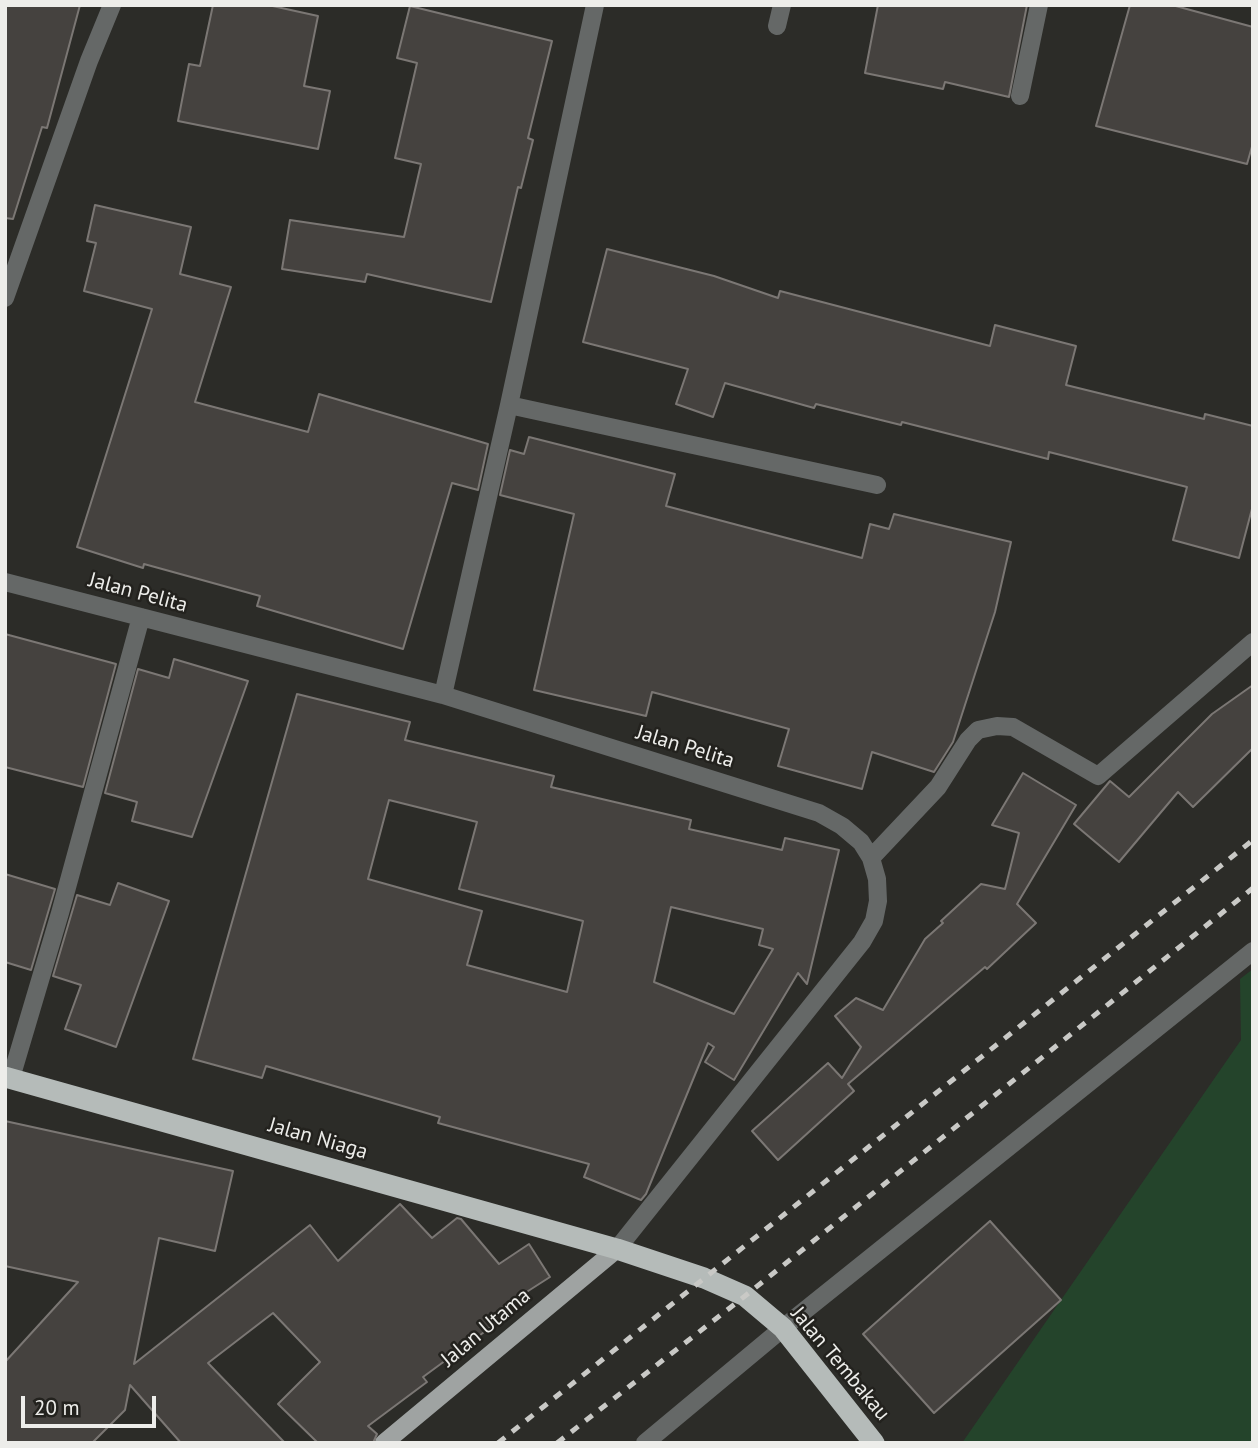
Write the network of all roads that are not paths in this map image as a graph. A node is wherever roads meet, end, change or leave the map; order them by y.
1 (112, 5) edge
2 (596, 5) edge
3 (782, 5) edge
4 (1039, 5) edge
5 (777, 26) dead end
6 (1020, 96) dead end
7 (5, 298) edge
8 (509, 405) junction
9 (877, 485) dead end
10 (5, 582) edge
11 (141, 617) junction
12 (1253, 642) edge
13 (443, 695) junction
14 (871, 858) junction
15 (1253, 951) edge
16 (8, 1078) edge
17 (617, 1249) junction
18 (783, 1328) junction
19 (384, 1443) edge
20 (645, 1443) edge
21 (874, 1443) edge

1 - 7 street
2 - 8 street
3 - 5 street
4 - 6 street
8 - 9 street
8 - 13 street
10 - 11 street, Jalan Pelita
11 - 13 street, Jalan Pelita
11 - 16 street
12 - 14 street
13 - 14 street, Jalan Pelita
14 - 17 street, Jalan Pelita
15 - 18 street
16 - 17 highway, Jalan Niaga
17 - 18 highway, Jalan Tembakau
17 - 19 main road, Jalan Utama
18 - 20 street
18 - 21 highway, Jalan Tembakau

